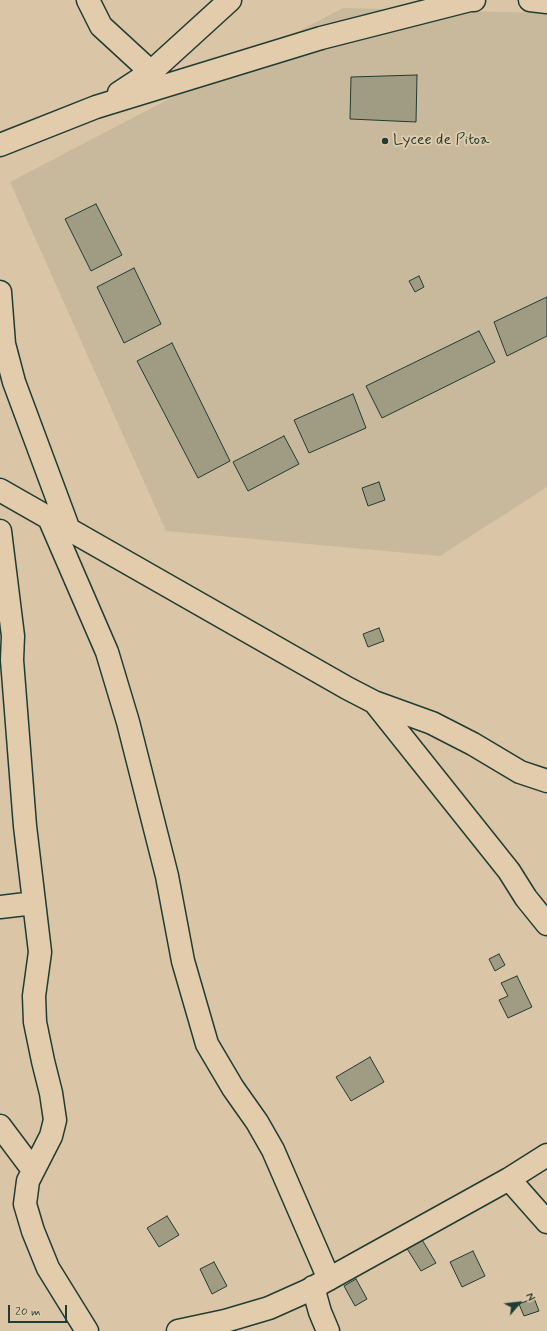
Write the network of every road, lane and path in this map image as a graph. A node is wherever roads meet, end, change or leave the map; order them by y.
1 (88, 0) edge
2 (230, 0) edge
3 (474, 0) edge
4 (530, 0) edge
5 (547, 2) edge
6 (151, 72) junction
7 (96, 107) junction
8 (0, 145) edge
9 (0, 292) edge
10 (0, 490) edge
11 (49, 518) junction
12 (69, 530) junction
13 (0, 531) edge
14 (374, 702) junction
15 (547, 781) edge
16 (34, 903) junction
17 (0, 907) edge
18 (547, 924) edge
19 (0, 1126) edge
20 (547, 1155) edge
21 (33, 1170) junction
22 (509, 1179) junction
23 (547, 1222) edge
24 (321, 1283) junction
25 (86, 1331) edge
26 (178, 1331) edge
27 (328, 1331) edge

1 - 6 street
2 - 6 street
3 - 7 street
4 - 5 street
6 - 7 street
7 - 8 street
9 - 12 street
10 - 11 street
11 - 12 street
11 - 24 street
12 - 14 street
13 - 16 street
14 - 15 street
14 - 18 street
16 - 17 street
16 - 21 street
19 - 21 street
20 - 22 street
21 - 25 street
22 - 23 street
22 - 24 street
24 - 26 street
24 - 27 street

